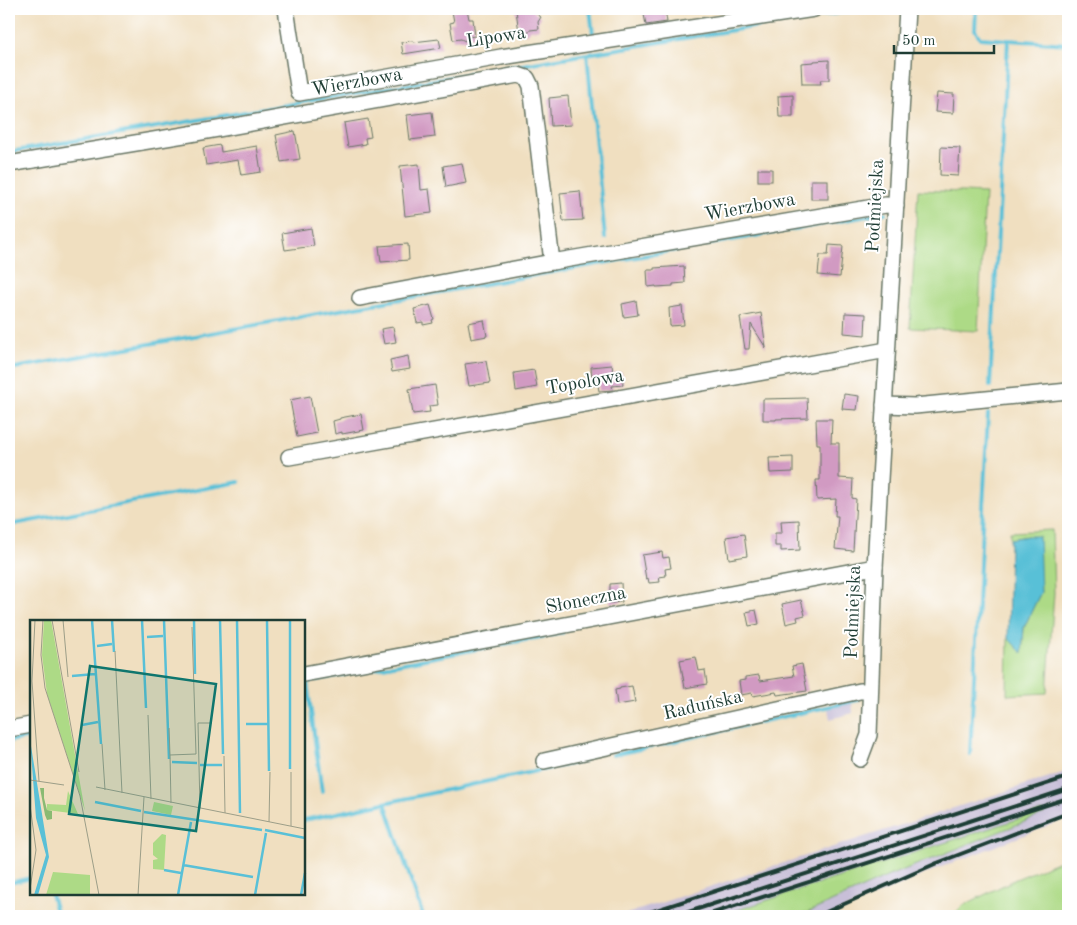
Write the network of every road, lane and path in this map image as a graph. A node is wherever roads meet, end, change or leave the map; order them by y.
1 (286, 9) edge
2 (814, 9) edge
3 (907, 9) edge
4 (9, 164) edge
5 (896, 206) junction
6 (552, 262) junction
7 (360, 298) dead end
8 (887, 350) junction
9 (1068, 391) edge
10 (884, 405) junction
11 (289, 458) dead end
12 (875, 567) junction
13 (305, 674) edge
14 (870, 691) junction
15 (30, 725) edge
16 (9, 729) edge
17 (860, 759) dead end
18 (544, 761) dead end

1 - 2 street, Lipowa
3 - 5 street, Podmiejska
4 - 6 street, Wierzbowa
5 - 6 street, Wierzbowa
5 - 8 street, Podmiejska
6 - 7 street, Wierzbowa
8 - 10 street, Podmiejska
8 - 11 street, Topolowa
9 - 10 street
10 - 12 street, Podmiejska
12 - 13 street, Słoneczna
12 - 14 street, Podmiejska
14 - 17 street, Podmiejska
14 - 18 street, Raduńska
15 - 16 street

